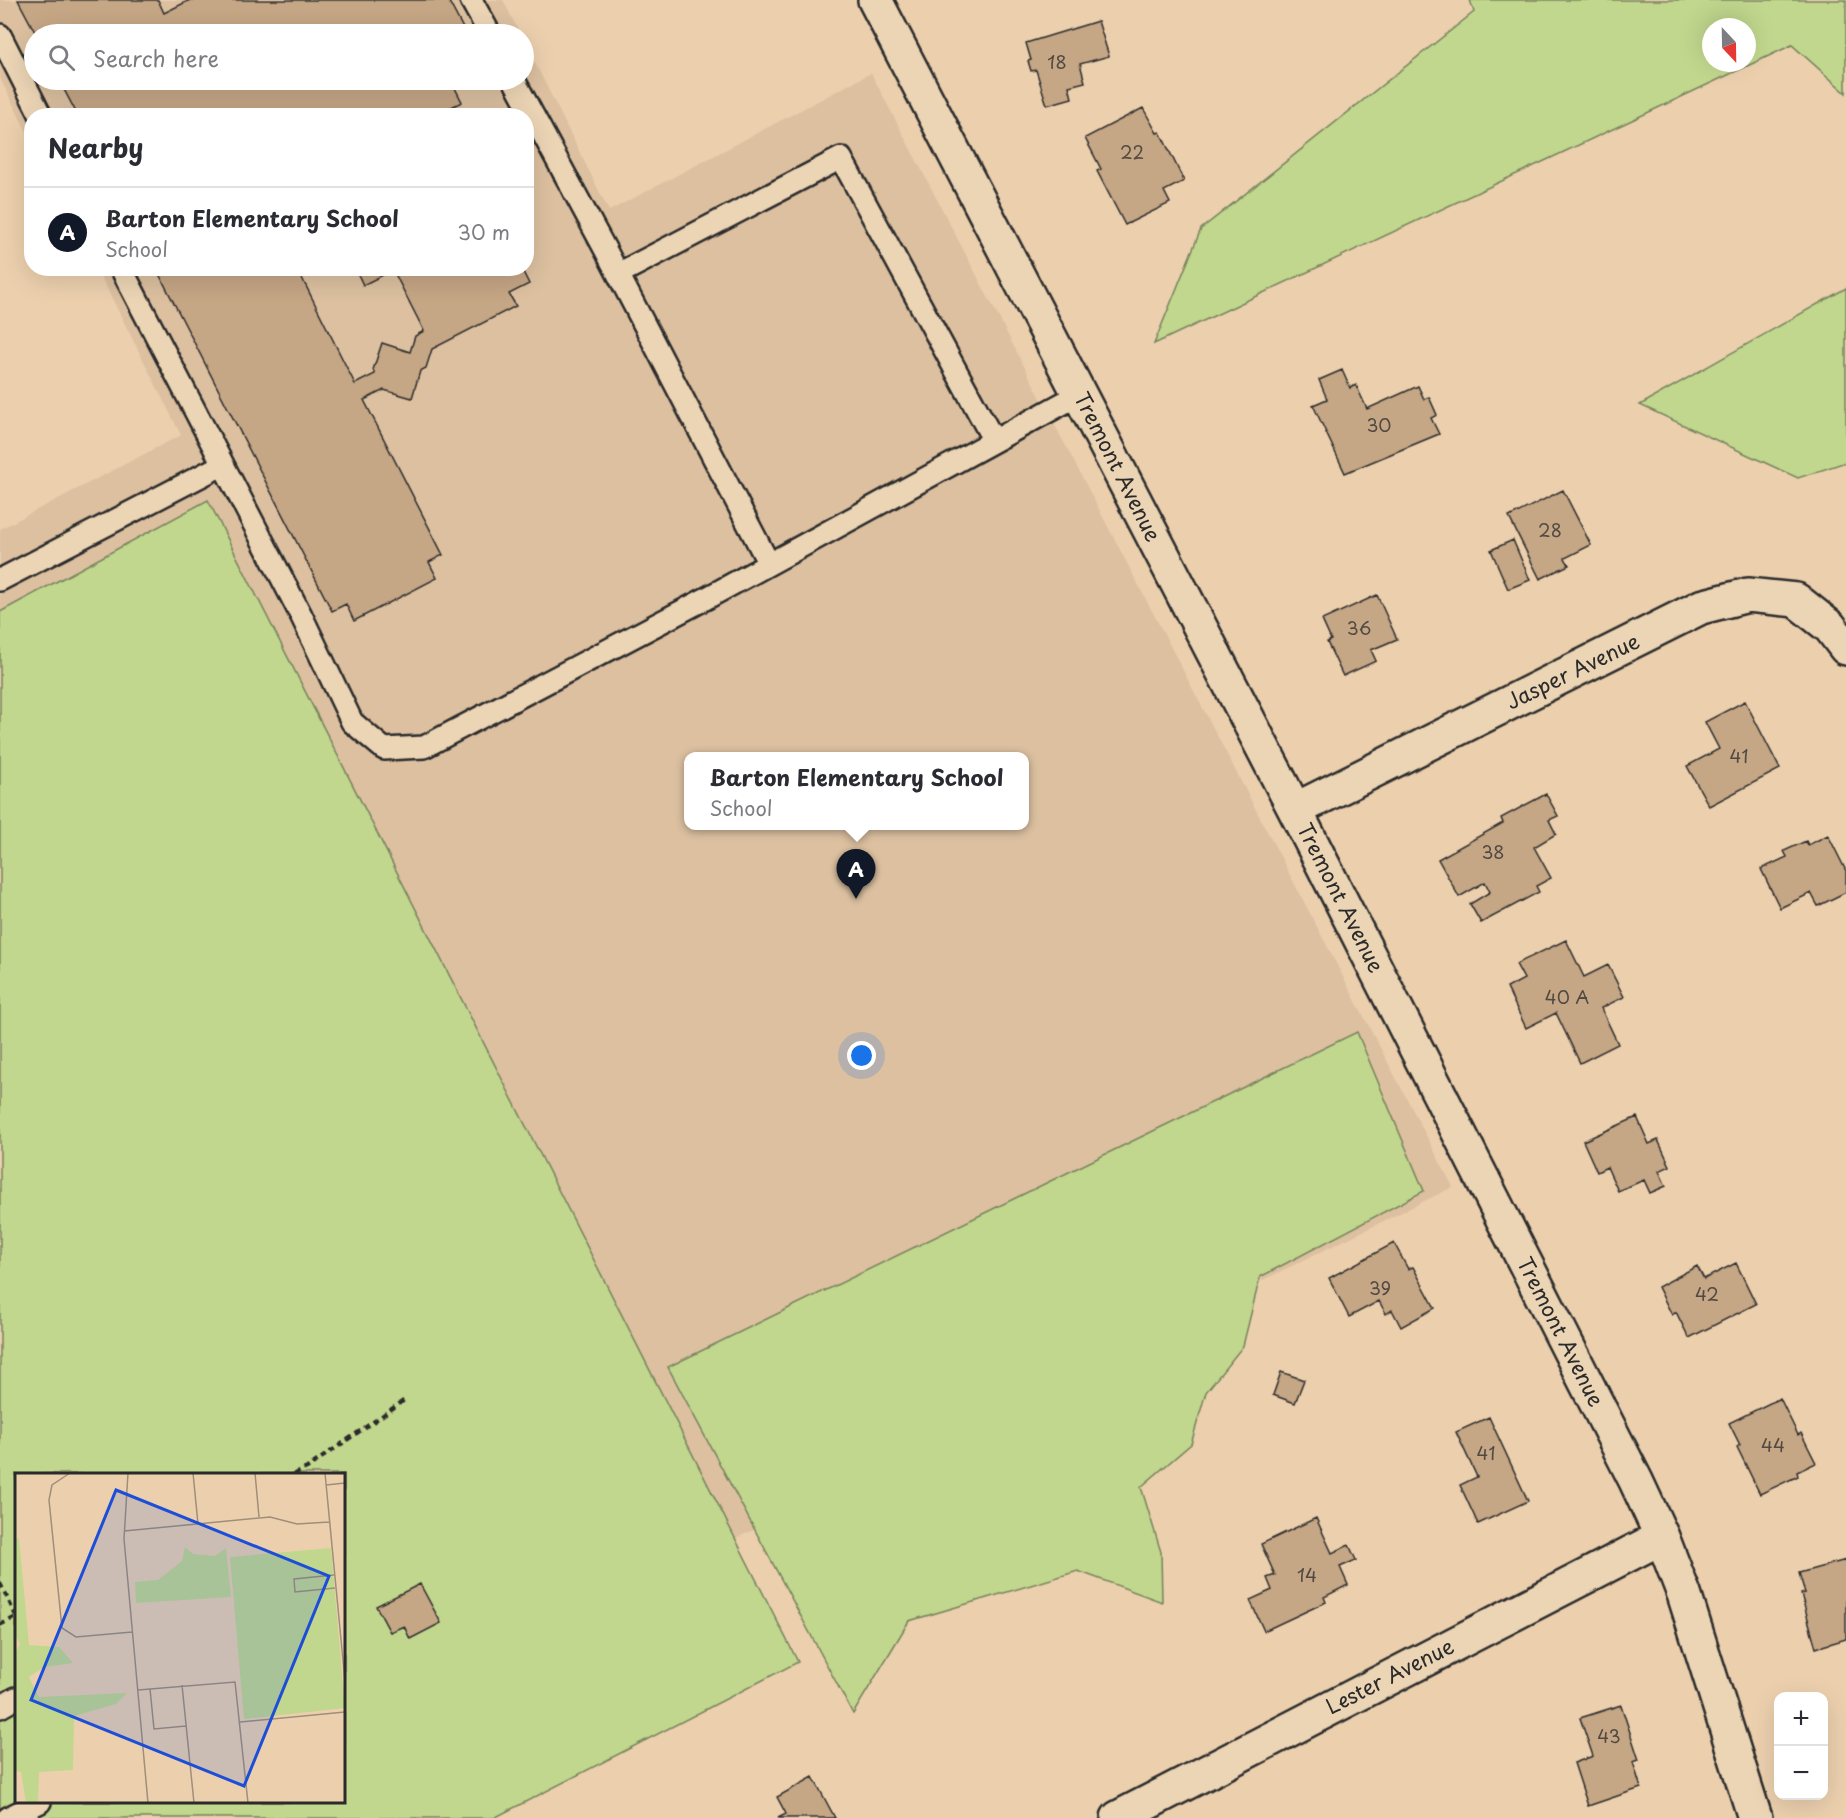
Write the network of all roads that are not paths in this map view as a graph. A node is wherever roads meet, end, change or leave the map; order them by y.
1 (471, 0) edge
2 (875, 0) edge
3 (484, 24) edge
4 (0, 35) edge
5 (24, 82) edge
6 (28, 90) edge
7 (519, 90) edge
8 (37, 108) edge
9 (529, 108) edge
10 (534, 117) edge
11 (618, 274) junction
12 (125, 276) edge
13 (1080, 394) junction
14 (993, 441) junction
15 (222, 465) junction
16 (769, 564) junction
17 (0, 580) edge
18 (1846, 648) edge
19 (1295, 810) junction
20 (1662, 1537) junction
21 (15, 1699) edge
22 (0, 1707) edge
23 (38, 1803) edge
24 (1129, 1815) edge
25 (8, 1818) edge
26 (1755, 1818) edge

1 - 3 lane
2 - 13 street, Tremont Avenue
4 - 5 lane
6 - 8 lane
7 - 9 lane
10 - 11 lane
11 - 14 lane
11 - 16 lane
12 - 15 lane
13 - 14 lane
13 - 19 street, Tremont Avenue
14 - 16 lane
15 - 16 lane
15 - 17 lane
18 - 19 street, Jasper Avenue
19 - 20 street, Tremont Avenue
20 - 24 street, Lester Avenue
20 - 26 street, Tremont Avenue
21 - 22 lane
23 - 25 lane

